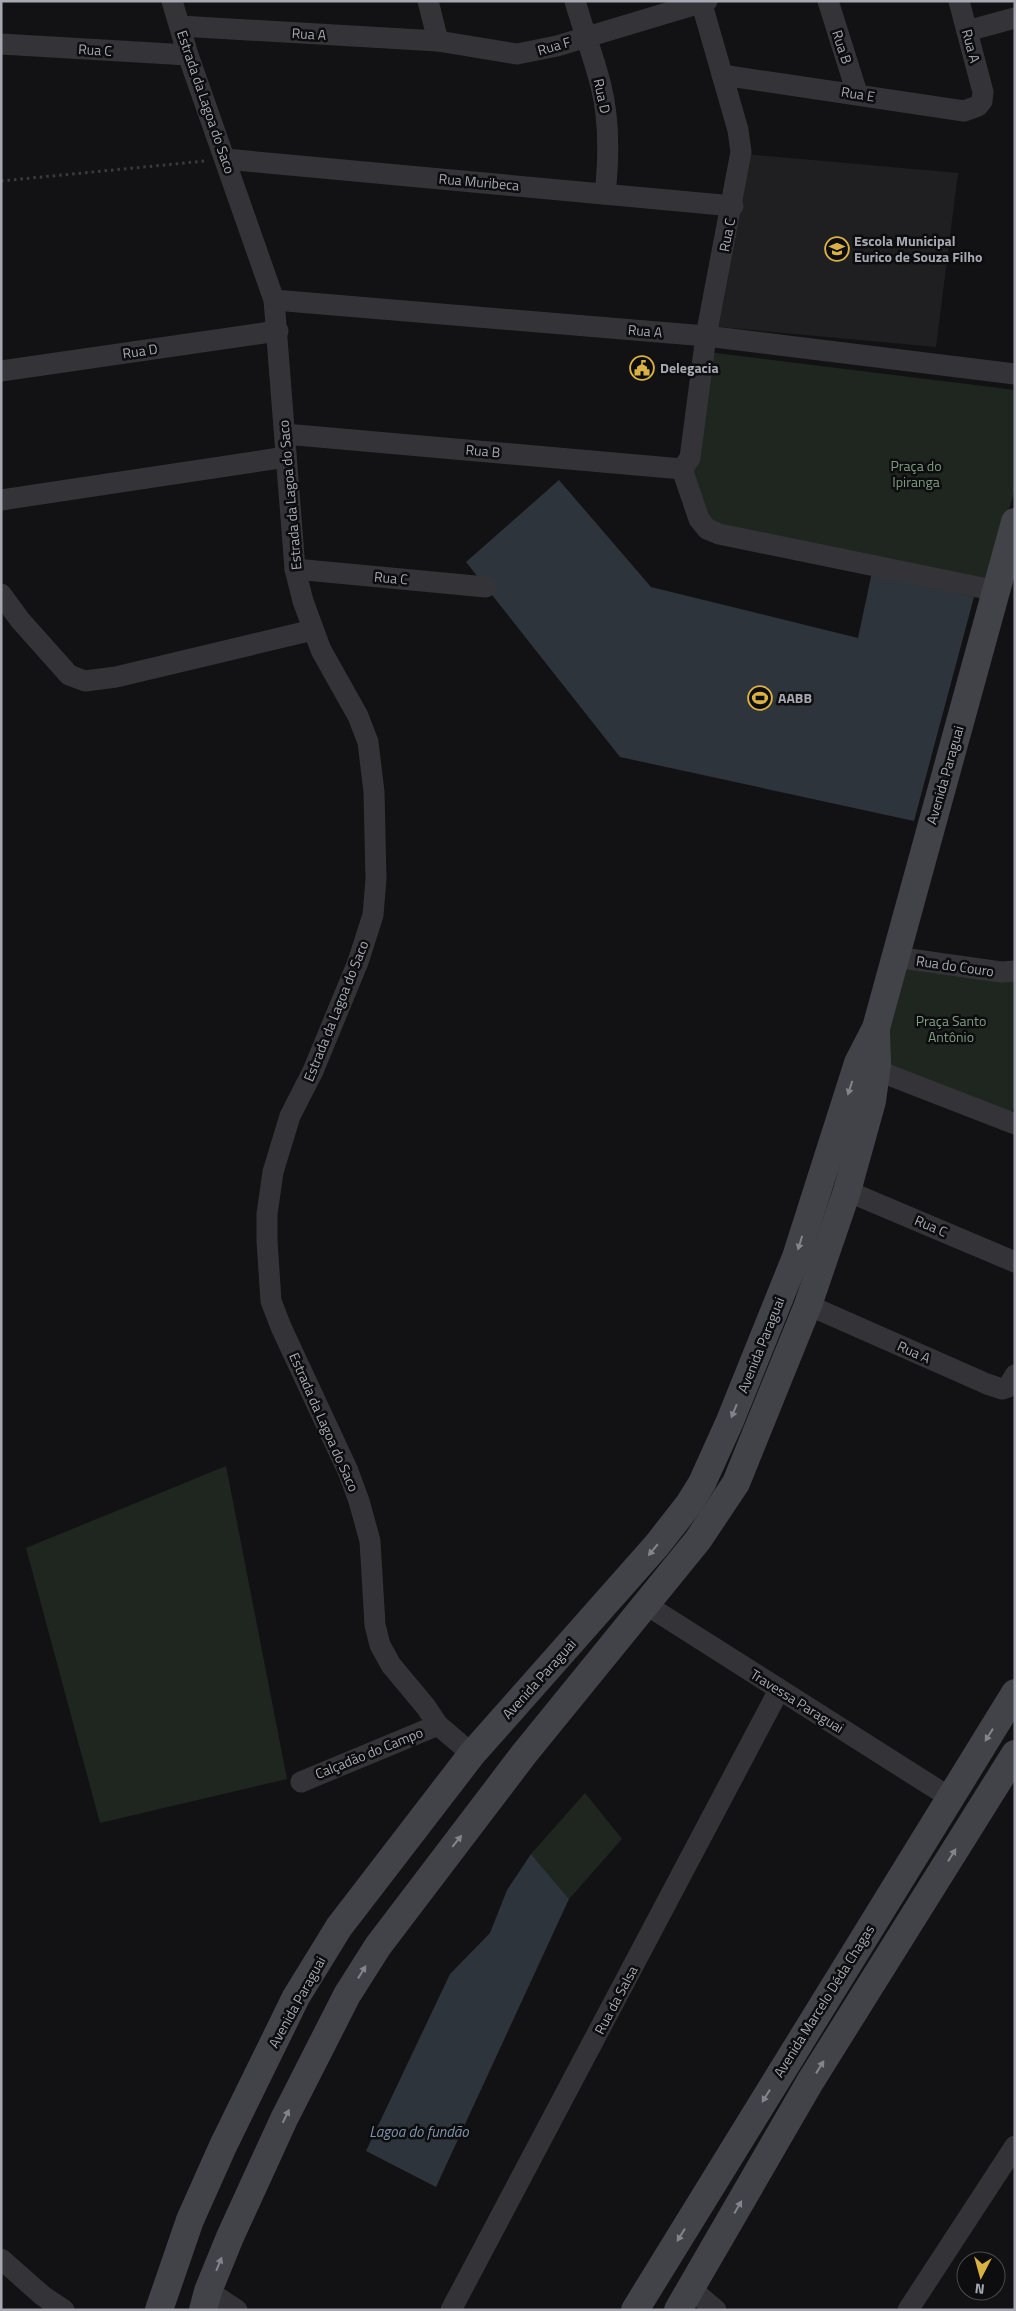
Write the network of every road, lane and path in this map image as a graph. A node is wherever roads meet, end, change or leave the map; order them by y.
1 (172, 1) edge
2 (428, 1) edge
3 (575, 1) edge
4 (828, 1) edge
5 (959, 1) edge
6 (703, 2) edge
7 (1015, 18) edge
8 (180, 26) junction
9 (967, 31) junction
10 (585, 36) junction
11 (438, 41) junction
12 (1, 44) edge
13 (188, 55) junction
14 (722, 75) junction
15 (983, 92) joint
16 (857, 93) junction
17 (225, 159) junction
18 (1, 181) edge
19 (605, 194) junction
20 (732, 206) junction
21 (274, 300) junction
22 (278, 331) junction
23 (706, 336) junction
24 (1, 371) edge
25 (1015, 374) edge
26 (285, 434) junction
27 (286, 457) junction
28 (682, 469) junction
29 (1, 500) edge
30 (1015, 522) edge
31 (295, 569) junction
32 (486, 587) dead end
33 (996, 591) junction
34 (1, 594) edge
35 (313, 630) junction
36 (895, 957) junction
37 (1015, 971) edge
38 (867, 1066) junction
39 (1013, 1117) edge
40 (847, 1191) junction
41 (1015, 1262) edge
42 (808, 1305) junction
43 (1015, 1375) edge
44 (645, 1604) junction
45 (780, 1690) junction
46 (1015, 1693) edge
47 (438, 1725) junction
48 (472, 1754) junction
49 (1015, 1754) edge
50 (301, 1782) dead end
51 (949, 1797) junction
52 (909, 1862) junction
53 (937, 1878) junction
54 (890, 1894) junction
55 (916, 1912) junction
56 (1015, 2146) edge
57 (190, 2220) junction
58 (230, 2237) junction
59 (1, 2259) edge
60 (684, 2299) edge
61 (205, 2300) edge
62 (64, 2310) edge
63 (160, 2310) edge
64 (237, 2310) edge
65 (451, 2310) edge
66 (634, 2310) edge
67 (716, 2310) edge
68 (908, 2310) edge

1 - 8 street, Estrada da Lagoa do Saco
2 - 11 street
3 - 10 street, Rua D
4 - 16 street, Rua B
5 - 9 street, Rua A
6 - 10 street, Rua F
6 - 14 street, Rua C
7 - 9 street
8 - 11 street, Rua A
8 - 13 street, Estrada da Lagoa do Saco
9 - 15 street, Rua A
10 - 11 street, Rua F
10 - 19 street, Rua D
12 - 13 street, Rua C
13 - 17 street, Estrada da Lagoa do Saco
14 - 16 street, Rua E
14 - 20 street, Rua C
15 - 16 street, Rua E
17 - 18 path
17 - 19 street, Rua Muribeca
17 - 21 street, Estrada da Lagoa do Saco
19 - 20 street, Rua Muribeca
20 - 23 street, Rua C
21 - 22 street, Estrada da Lagoa do Saco
21 - 23 street, Rua A
22 - 24 street, Rua D
22 - 26 street, Estrada da Lagoa do Saco
23 - 25 street, Rua A
23 - 28 street, Rua C
26 - 27 street, Estrada da Lagoa do Saco
26 - 28 street, Rua B
27 - 29 street
27 - 31 street, Estrada da Lagoa do Saco
28 - 33 street
30 - 33 street, Avenida Paraguai
31 - 32 street, Rua C
31 - 35 street, Estrada da Lagoa do Saco
33 - 36 street, Avenida Paraguai
34 - 35 street
35 - 47 street, Estrada da Lagoa do Saco
36 - 37 street, Rua do Couro
36 - 38 street, Avenida Paraguai
38 - 39 street
38 - 40 street, Avenida Paraguai
38 -> 48 street, Avenida Paraguai
40 - 41 street, Rua C
40 - 42 street, Avenida Paraguai
42 - 43 street, Rua A
42 - 44 street, Avenida Paraguai
44 - 45 street, Travessa Paraguai
58 -> 44 street, Avenida Paraguai
45 - 51 street, Travessa Paraguai
45 - 65 street, Rua da Salsa
46 -> 51 street, Avenida Marcelo Déda Chagas
47 - 48 street, Estrada da Lagoa do Saco
47 - 50 street, Calçadão do Campo
48 - 57 street, Avenida Paraguai
53 -> 49 street
51 - 52 street, Avenida Marcelo Déda Chagas
52 - 53 street
52 - 54 street, Avenida Marcelo Déda Chagas
53 - 55 street
54 - 55 street
54 -> 66 street, Avenida Marcelo Déda Chagas
60 -> 55 street
56 - 68 street
57 - 58 street
57 - 63 street, Avenida Paraguai
61 -> 58 street, Avenida Paraguai
59 - 62 street
60 - 67 street
61 - 64 street

